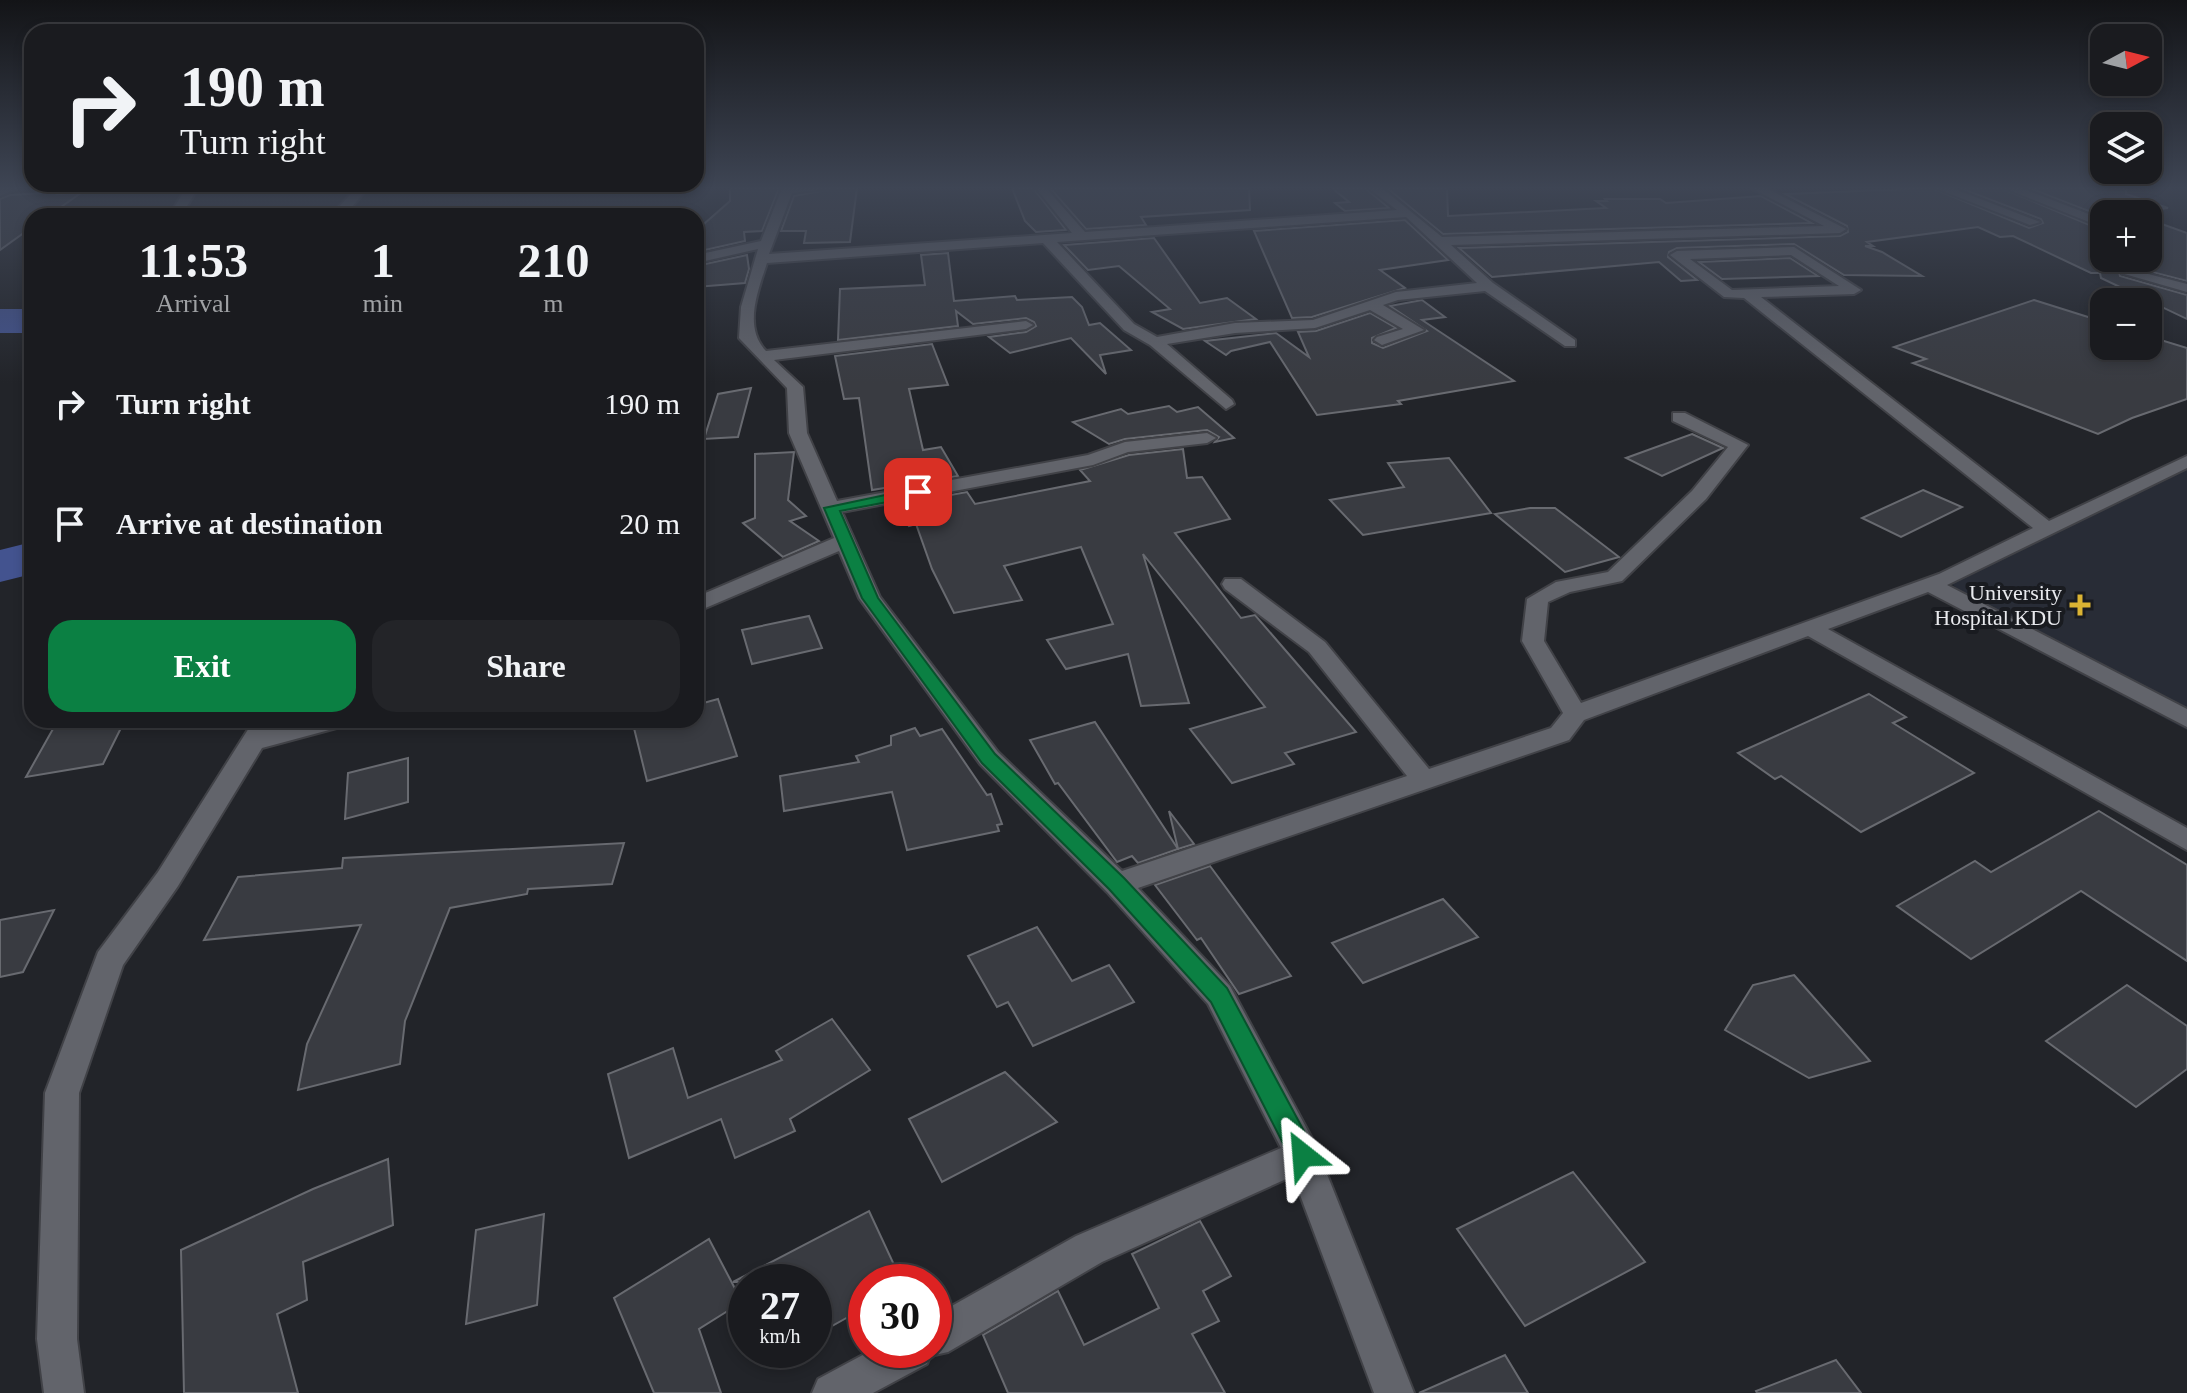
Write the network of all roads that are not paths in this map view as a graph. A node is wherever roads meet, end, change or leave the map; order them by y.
1 (753, 253) edge
2 (763, 253) edge
3 (1059, 253) edge
4 (1451, 253) edge
5 (1735, 253) edge
6 (1797, 253) edge
7 (704, 258) edge
8 (2133, 272) edge
9 (1488, 286) junction
10 (2187, 288) edge
11 (1748, 294) junction
12 (1372, 305) junction
13 (1026, 325) dead end
14 (1382, 340) dead end
15 (1155, 342) junction
16 (1570, 343) dead end
17 (765, 356) junction
18 (1226, 404) dead end
19 (1679, 417) dead end
20 (1207, 438) dead end
21 (2187, 461) edge
22 (831, 508) junction
23 (2047, 529) junction
24 (845, 541) junction
25 (1233, 584) dead end
26 (1929, 584) junction
27 (704, 602) edge
28 (1809, 628) junction
29 (1575, 714) junction
30 (2187, 719) edge
31 (280, 728) edge
32 (259, 731) edge
33 (1422, 778) junction
34 (2187, 840) edge
35 (1117, 884) junction
36 (1303, 1155) junction
37 (952, 1328) edge
38 (879, 1368) edge
39 (64, 1393) edge
40 (832, 1393) edge
41 (1394, 1393) edge

1 - 7 street
2 - 17 street
3 - 15 street
4 - 9 street
5 - 11 street
6 - 11 street
8 - 10 street
9 - 12 street
9 - 16 street
11 - 23 street
12 - 14 street
12 - 15 street
13 - 17 street
15 - 18 street
17 - 22 street
19 - 29 street
20 - 22 street
21 - 23 street
22 - 24 street
23 - 26 street
24 - 27 street
24 - 35 street
25 - 33 street
26 - 28 street
26 - 30 street
28 - 29 street
28 - 34 street
29 - 33 street
31 - 32 street
32 - 39 street
33 - 35 street
35 - 36 street
36 - 37 street
36 - 41 street
38 - 40 street

